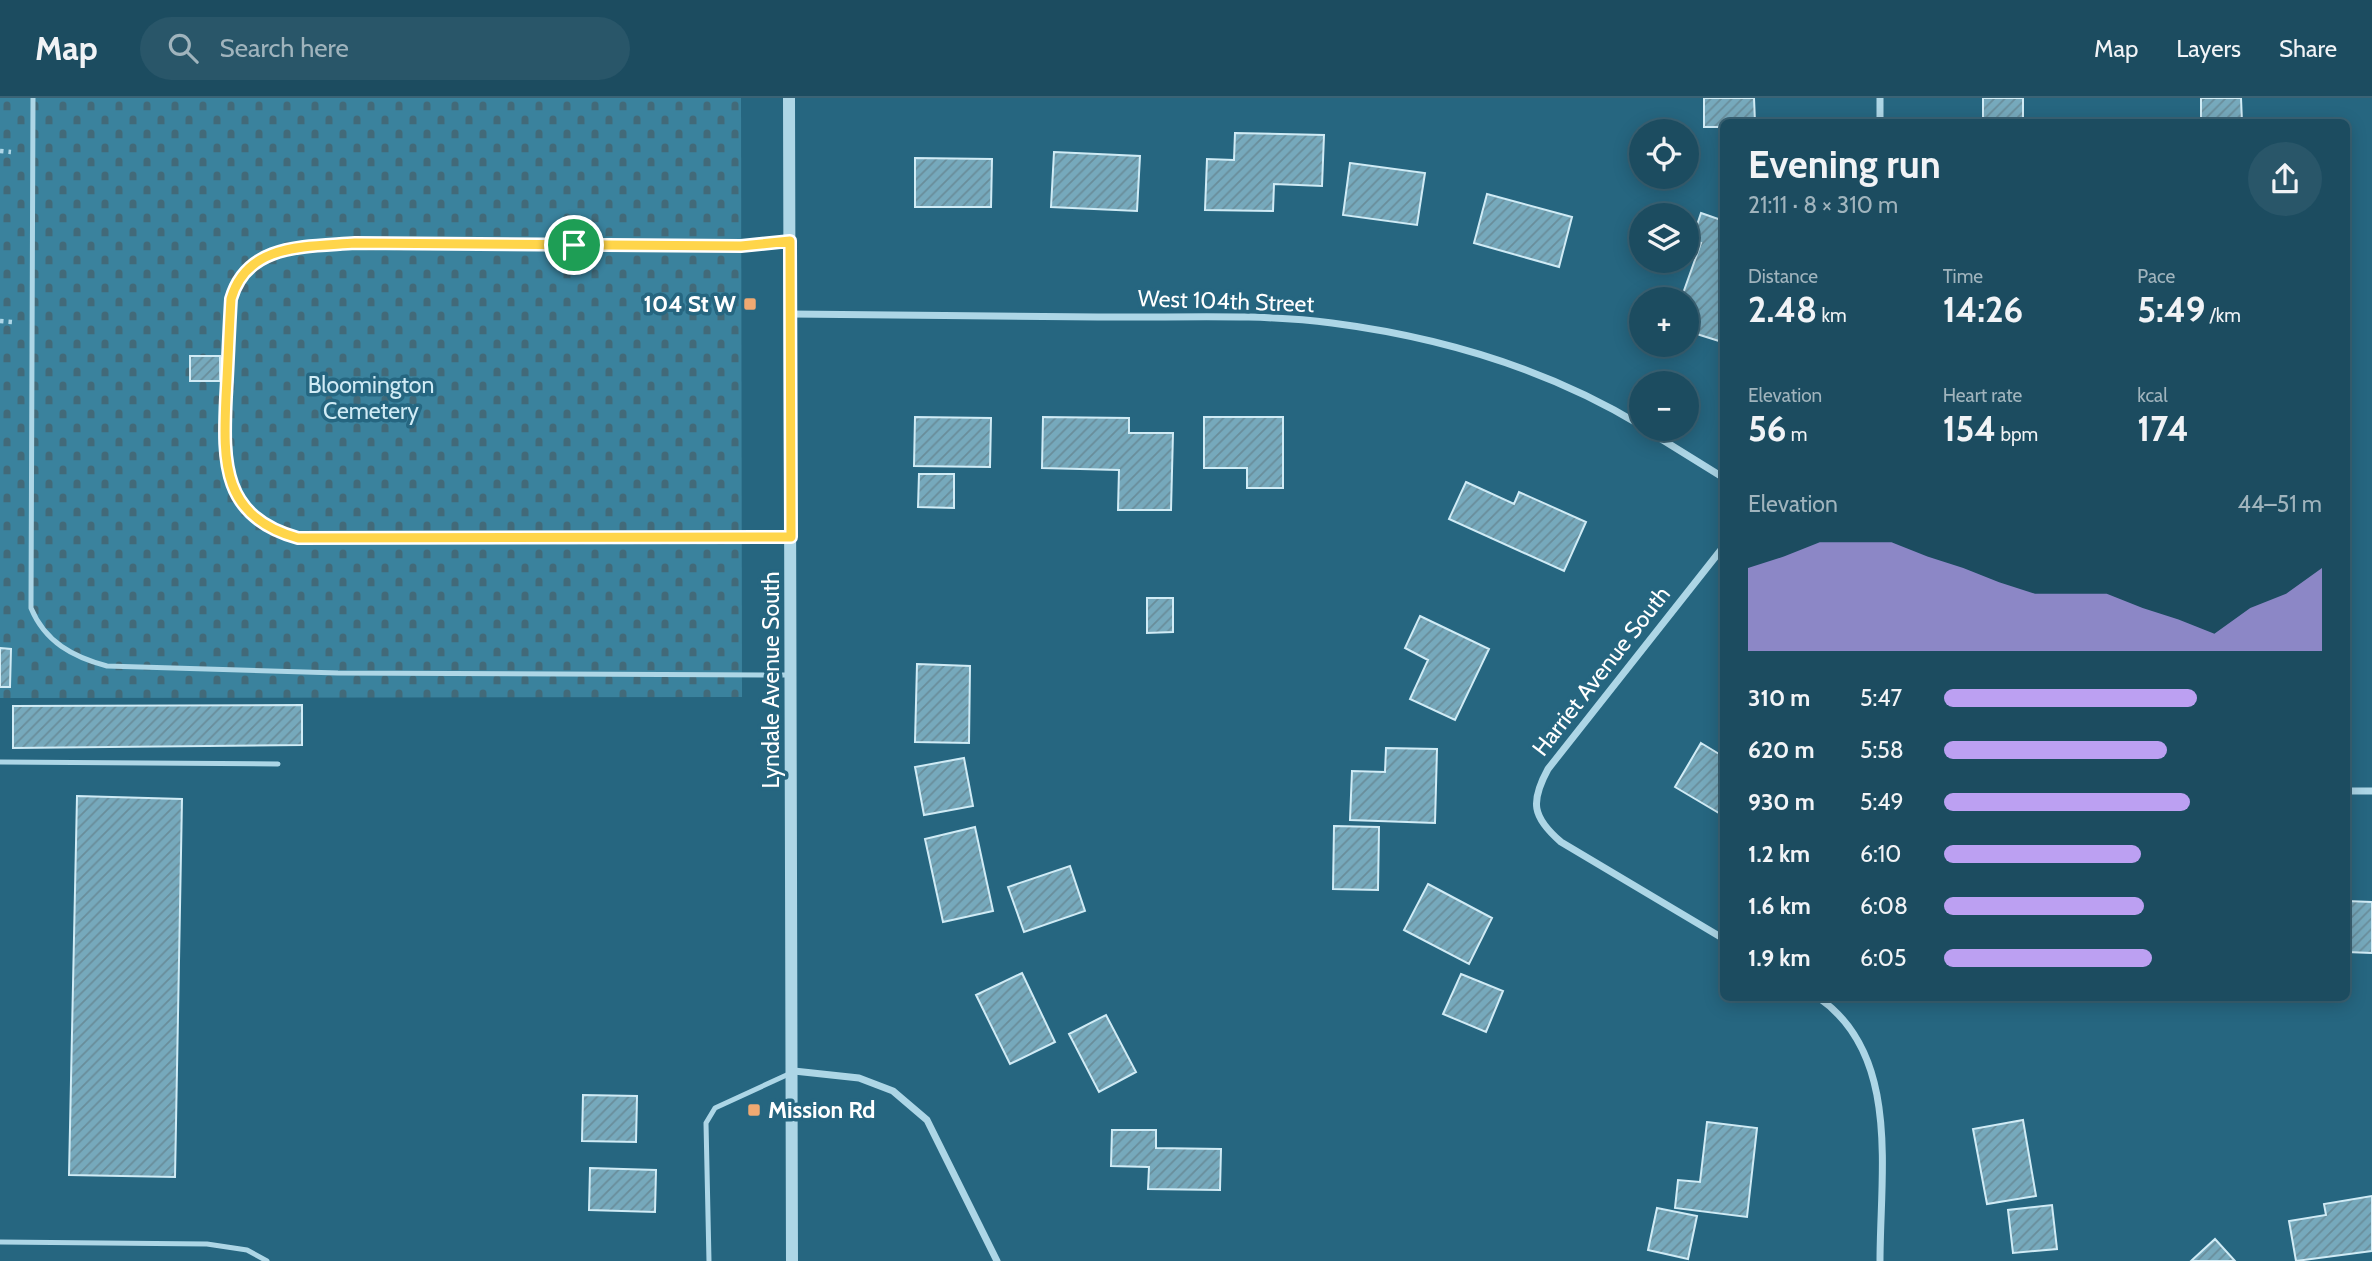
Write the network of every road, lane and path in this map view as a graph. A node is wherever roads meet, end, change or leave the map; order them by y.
1 (33, 98) edge
2 (789, 98) edge
3 (1880, 98) edge
4 (1880, 119) edge
5 (790, 241) junction
6 (790, 314) junction
7 (1629, 419) edge
8 (1664, 441) edge
9 (1720, 476) edge
10 (791, 537) junction
11 (1720, 551) edge
12 (792, 675) junction
13 (0, 762) edge
14 (278, 764) dead end
15 (2350, 791) edge
16 (2372, 791) edge
17 (1720, 937) edge
18 (1823, 1001) edge
19 (794, 1071) junction
20 (0, 1242) edge
21 (267, 1261) edge
22 (709, 1261) edge
23 (792, 1261) edge
24 (997, 1261) edge
25 (1880, 1261) edge

1 - 12 lane
2 - 5 street, Lyndale Avenue South
3 - 4 street
5 - 6 street, Lyndale Avenue South
5 - 10 path
6 - 7 street, West 104th Street
6 - 10 street, Lyndale Avenue South
8 - 9 street, West 104th Street
10 - 12 street, Lyndale Avenue South
11 - 17 street, Harriet Avenue South
12 - 19 street, Lyndale Avenue South
13 - 14 lane
15 - 16 street
18 - 25 street
19 - 22 lane
19 - 23 street, Lyndale Avenue South
19 - 24 street
20 - 21 lane

